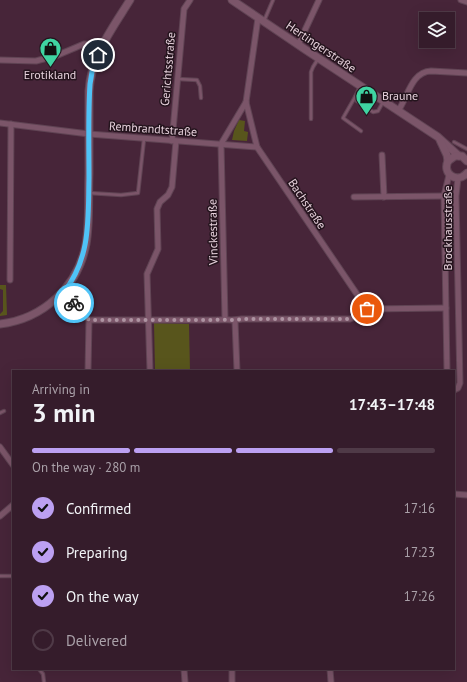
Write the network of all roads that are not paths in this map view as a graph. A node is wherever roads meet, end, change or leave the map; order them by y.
1 (130, 0) edge
2 (190, 0) edge
3 (273, 0) edge
4 (319, 0) edge
5 (461, 0) edge
6 (236, 1) edge
7 (467, 2) edge
8 (261, 20) junction
9 (102, 45) junction
10 (298, 45) junction
11 (318, 58) junction
12 (0, 60) edge
13 (467, 72) edge
14 (178, 78) junction
15 (361, 87) junction
16 (355, 97) junction
17 (201, 98) dead end
18 (246, 102) junction
19 (384, 102) junction
20 (398, 112) junction
21 (311, 119) dead end
22 (0, 123) edge
23 (10, 124) junction
24 (361, 131) dead end
25 (89, 134) junction
26 (438, 137) junction
27 (144, 139) junction
28 (174, 141) junction
29 (454, 142) dead end
30 (221, 144) junction
31 (257, 148) junction
32 (467, 149) edge
33 (382, 155) dead end
34 (459, 156) junction
35 (448, 161) junction
36 (467, 161) edge
37 (467, 173) edge
38 (449, 175) junction
39 (458, 178) junction
40 (88, 193) junction
41 (444, 196) junction
42 (354, 197) dead end
43 (384, 197) junction
44 (446, 276) junction
45 (458, 278) junction
46 (10, 280) dead end
47 (64, 292) junction
48 (446, 308) junction
49 (367, 309) junction
50 (225, 319) junction
51 (89, 320) junction
52 (148, 320) junction
53 (235, 321) junction
54 (0, 324) edge
55 (88, 370) edge
56 (150, 370) edge
57 (237, 370) edge
58 (448, 370) edge
59 (455, 390) edge
60 (4, 412) dead end
61 (0, 413) edge
62 (0, 447) edge
63 (12, 464) edge
64 (455, 494) edge
65 (467, 495) edge
66 (12, 506) edge
67 (0, 516) edge
68 (0, 576) edge
69 (12, 576) edge
70 (40, 670) edge
71 (184, 670) edge
72 (232, 670) edge
73 (330, 670) edge
74 (44, 682) edge
75 (185, 682) edge
76 (232, 682) edge
77 (331, 682) edge

1 - 9 main road
2 - 14 street, Gerichtsstraße
3 - 8 lane
4 - 10 street
5 - 7 street
6 - 8 main road, Hertingerstraße
8 - 10 main road, Hertingerstraße
8 - 18 street, Bachstraße
9 - 12 street
9 - 25 main road
10 - 11 main road, Hertingerstraße
11 - 15 main road, Hertingerstraße
11 - 21 lane
13 - 20 street
14 - 17 lane
14 - 28 street, Gerichtsstraße
15 - 16 lane
15 - 19 main road, Hertingerstraße
16 - 19 lane
16 - 24 lane
18 - 30 street, Bachstraße
18 - 31 street, Bachstraße
19 - 20 main road, Hertingerstraße
20 - 26 main road, Hertingerstraße
22 - 23 street, Rembrandtstraße
23 - 25 street, Rembrandtstraße
23 - 46 street
25 - 27 street, Rembrandtstraße
25 - 40 main road
26 - 34 main road, Hertingerstraße
26 - 35 main road
27 - 28 street, Rembrandtstraße
27 - 40 lane
28 - 30 street, Rembrandtstraße
28 - 52 street, Gerichtsstraße
29 - 32 lane
30 - 31 street, Rembrandtstraße
30 - 50 street, Vinckestraße
31 - 49 street, Bachstraße
33 - 43 street
34 - 35 main road
34 - 36 main road, Hertingerstraße
35 - 38 main road
37 - 39 main road
38 - 39 main road
38 - 41 street, Brockhausstraße
39 - 45 street, Brockhausstraße
40 - 47 main road
41 - 43 street
41 - 44 street, Brockhausstraße
42 - 43 street
44 - 45 street, Brockhausstraße
44 - 48 street, Brockhausstraße
45 - 59 street, Brockhausstraße
47 - 51 street
47 - 54 main road
48 - 49 street
48 - 58 street, Brockhausstraße
49 - 53 street
50 - 52 street
50 - 53 street
51 - 52 street
51 - 55 street
52 - 56 street, Gerichtsstraße
53 - 57 street
60 - 61 lane
62 - 63 street
64 - 65 street
66 - 67 street
68 - 69 lane
70 - 74 lane
71 - 75 street
72 - 76 street
73 - 77 street

